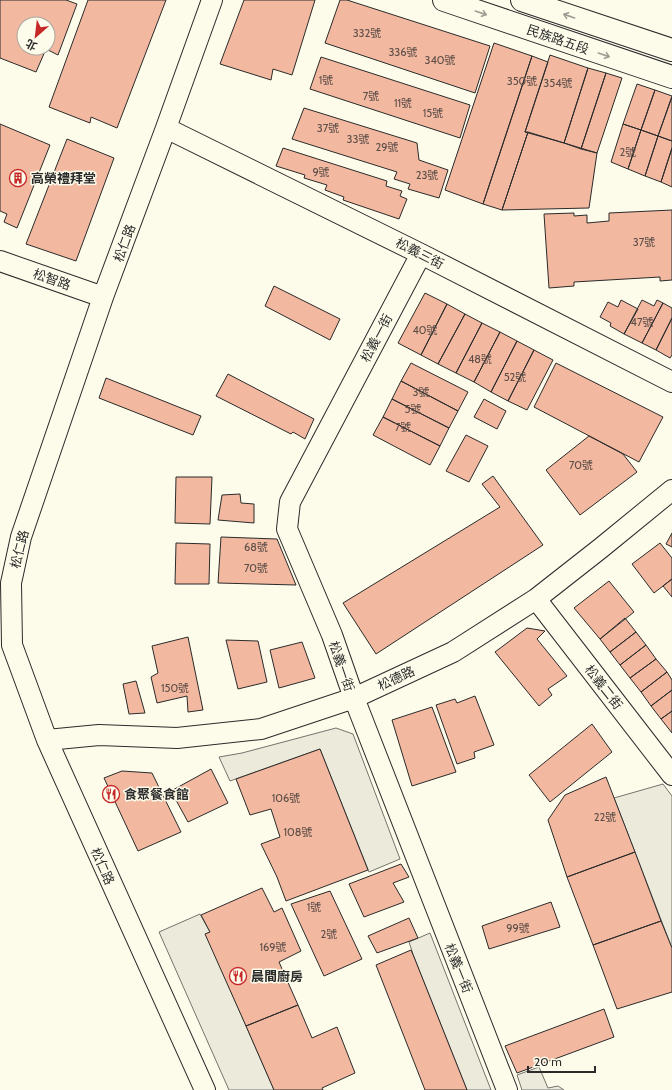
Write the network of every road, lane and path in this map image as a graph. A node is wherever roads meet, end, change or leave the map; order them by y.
1 (212, 0) edge
2 (444, 0) edge
3 (522, 0) edge
4 (672, 50) edge
5 (672, 77) edge
6 (166, 128) junction
7 (421, 254) junction
8 (0, 261) edge
9 (103, 297) junction
10 (672, 382) edge
11 (672, 490) edge
12 (536, 599) junction
13 (354, 698) junction
14 (47, 740) junction
15 (672, 775) edge
16 (205, 1090) edge
17 (507, 1090) edge

1 - 6 street, 松仁路
2 -> 5 main road, 民族路五段
4 -> 3 main road, 民族路五段
6 - 7 street, 松義三街
6 - 9 street, 松仁路
7 - 10 street, 松義三街
7 - 13 street, 松義一街
8 - 9 street, 松智路
9 - 14 street, 松仁路
11 - 12 street, 松德路
12 - 13 street, 松德路
12 - 15 street, 松義二街
13 - 14 street, 松德路
13 - 17 street, 松義一街
14 - 16 street, 松仁路

